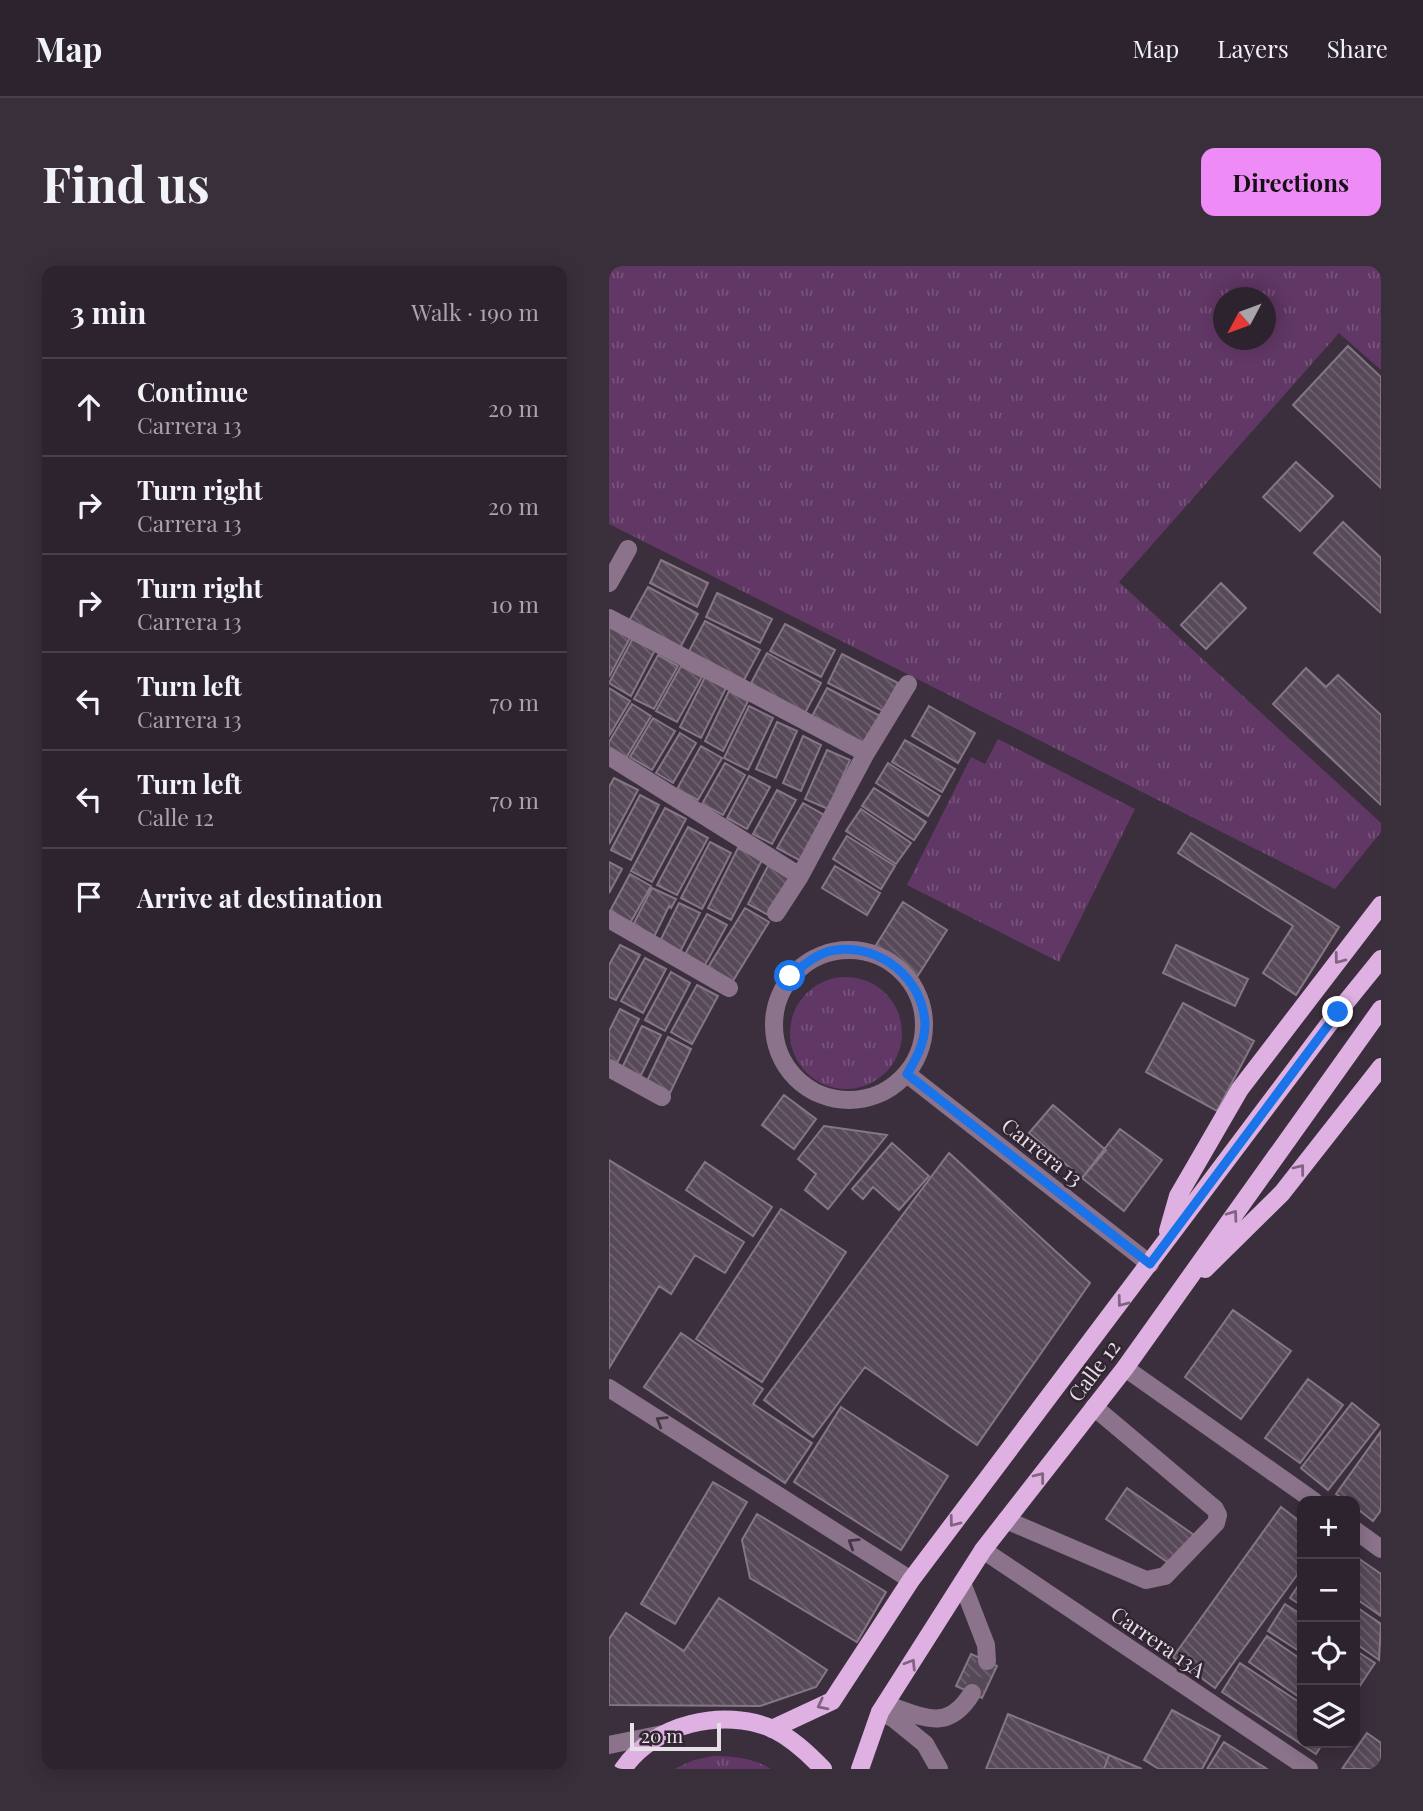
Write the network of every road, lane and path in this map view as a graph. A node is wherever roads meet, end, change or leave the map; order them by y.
1 (628, 549) dead end
2 (609, 583) edge
3 (609, 618) edge
4 (908, 684) dead end
5 (866, 753) junction
6 (609, 756) edge
7 (800, 876) junction
8 (1381, 905) edge
9 (776, 913) dead end
10 (609, 919) edge
11 (1381, 959) edge
12 (729, 988) dead end
13 (1381, 1009) edge
14 (1381, 1067) edge
15 (609, 1068) edge
16 (907, 1074) junction
17 (662, 1097) dead end
18 (1165, 1242) junction
19 (1150, 1264) junction
20 (1168, 1306) junction
21 (1125, 1368) junction
22 (609, 1388) edge
23 (1094, 1407) junction
24 (1307, 1496) edge
25 (1006, 1520) junction
26 (1360, 1534) edge
27 (1381, 1549) edge
28 (983, 1550) junction
29 (911, 1580) junction
30 (962, 1583) junction
31 (987, 1661) tunnel mouth
32 (972, 1693) tunnel mouth
33 (882, 1708) junction
34 (772, 1728) junction
35 (663, 1734) junction
36 (609, 1745) edge
37 (623, 1769) edge
38 (823, 1769) edge
39 (860, 1769) edge
40 (939, 1769) edge
41 (1309, 1769) edge

1 - 2 street
3 - 5 street
4 - 5 street
5 - 7 street
6 - 7 street
7 - 9 street
8 -> 18 main road
10 - 12 street
11 - 18 main road, Calle 12
20 -> 13 main road, Calle 12
20 -> 14 main road
15 - 17 street
16 - 16 street
16 - 19 street, Carrera 13
18 - 19 main road, Calle 12
19 -> 29 main road, Calle 12
20 - 21 main road, Calle 12
21 - 23 main road, Calle 12
21 - 24 street
29 -> 22 street
25 -> 23 main road, Calle 12
23 - 25 street
25 - 28 main road, Calle 12
26 - 27 street
28 - 30 main road, Calle 12
28 - 41 street, Carrera 13A
29 -> 34 main road, Calle 12
30 - 31 street
33 -> 30 main road, Calle 12
32 - 33 street
33 - 39 main road, Calle 12
33 - 40 street
34 - 35 main road
34 - 38 main road
35 - 36 street
35 - 37 main road

